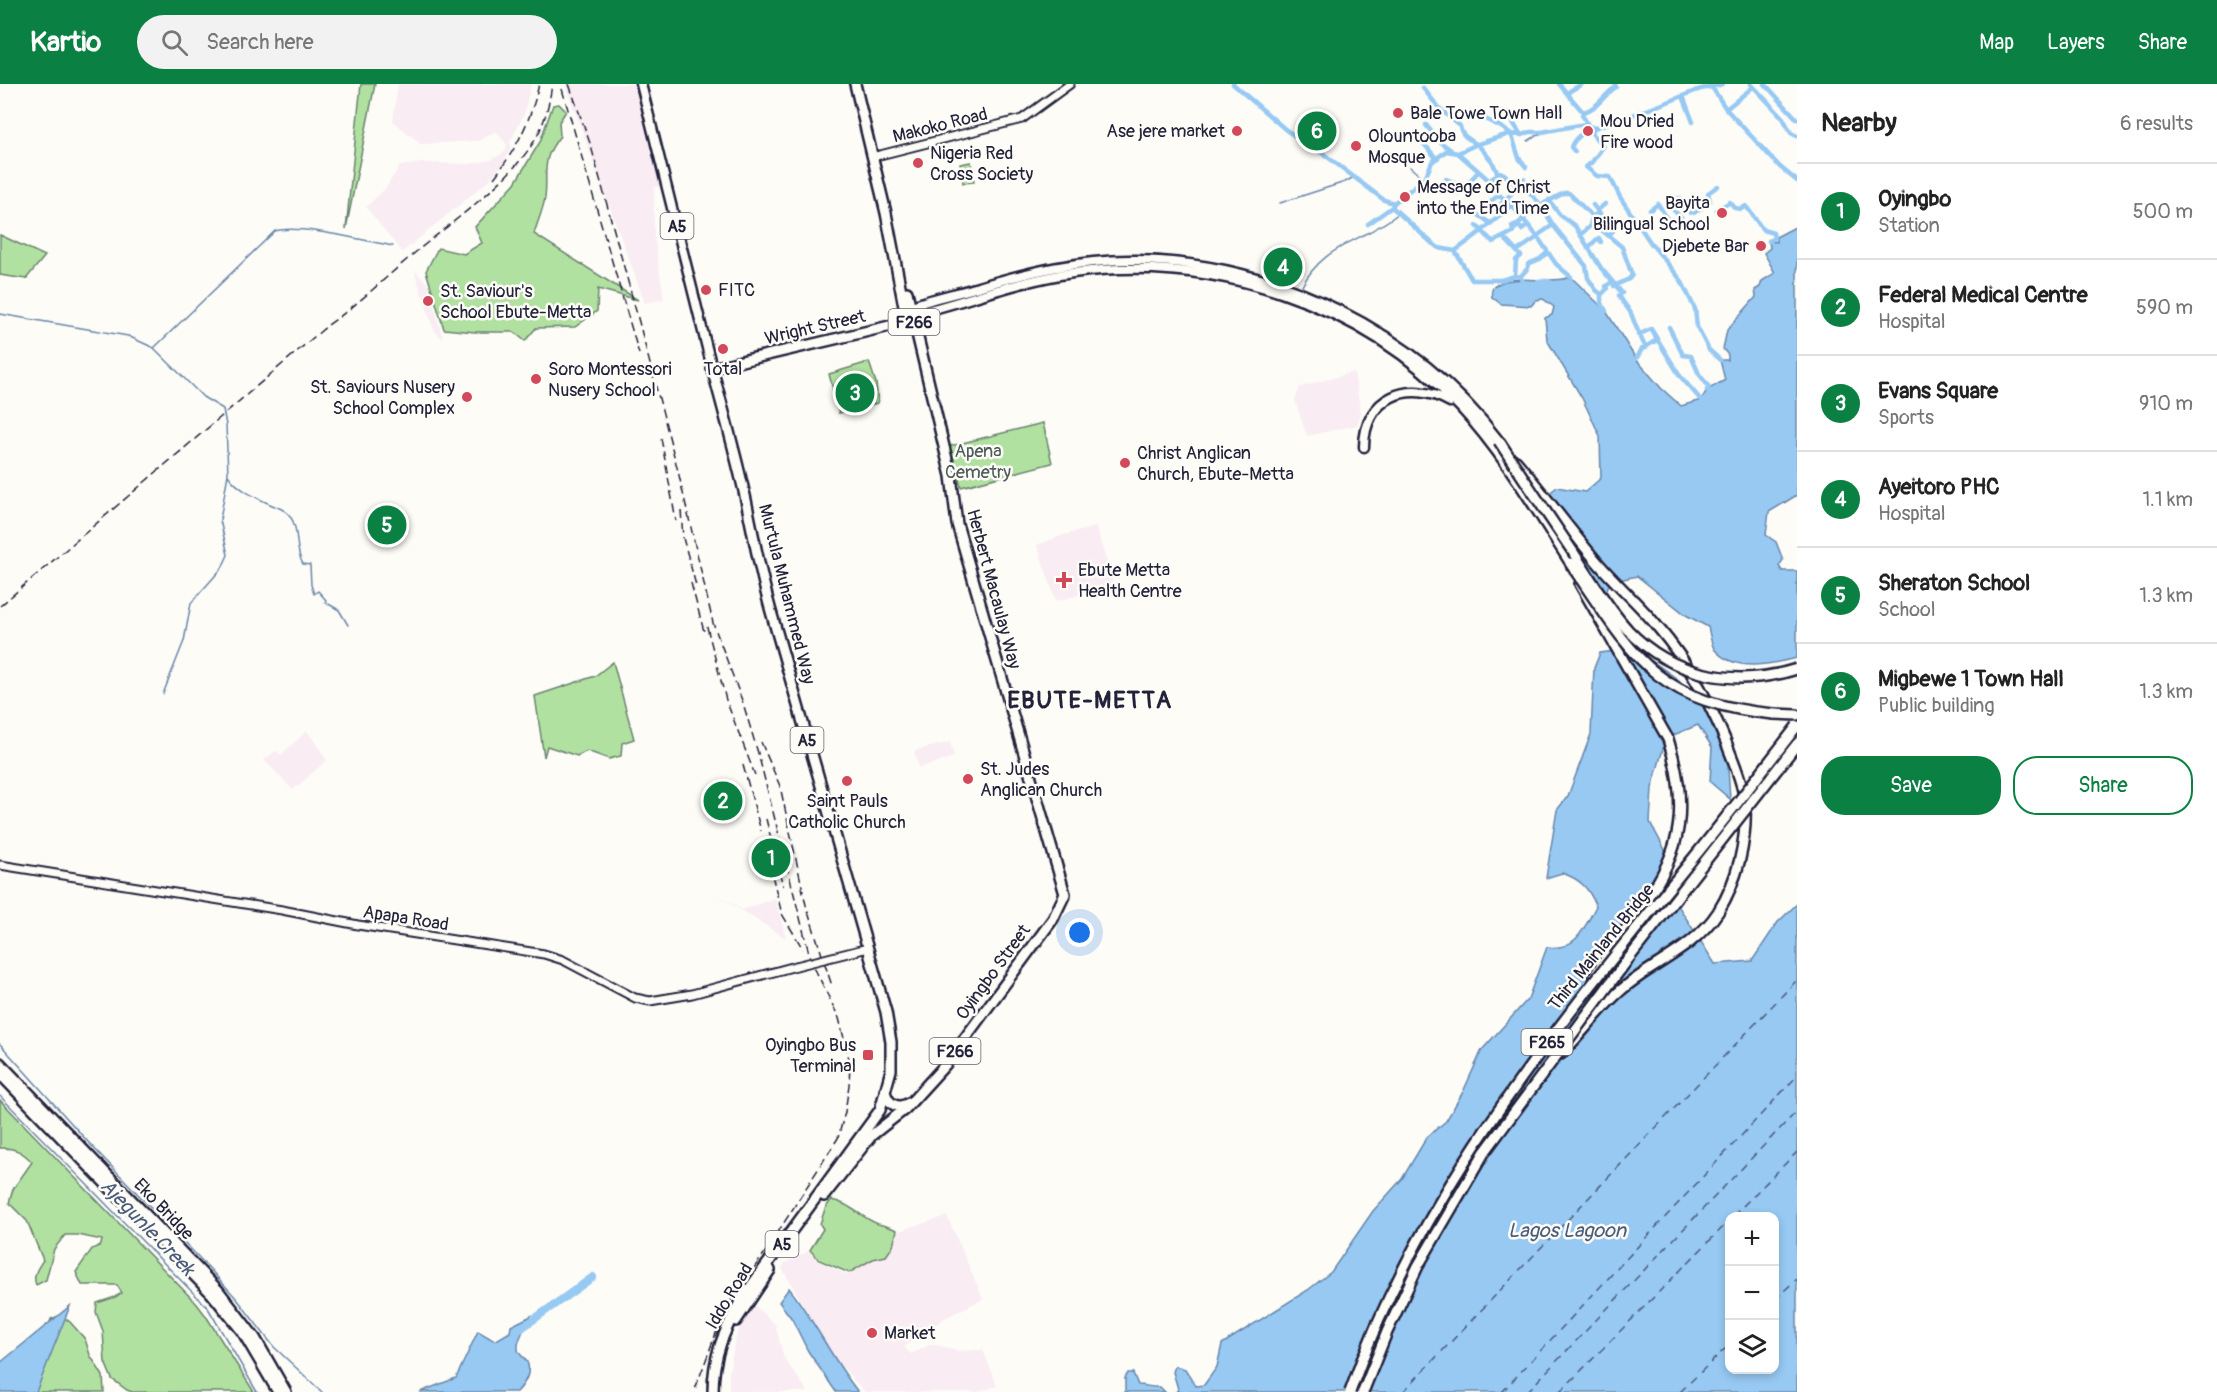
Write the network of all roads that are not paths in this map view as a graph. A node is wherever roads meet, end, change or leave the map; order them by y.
1 (641, 84) edge
2 (855, 84) edge
3 (860, 84) edge
4 (1070, 84) edge
5 (876, 156) junction
6 (1316, 303) junction
7 (908, 309) junction
8 (712, 368) junction
9 (1470, 418) junction
10 (1481, 425) junction
11 (1499, 441) junction
12 (1364, 447) dead end
13 (1570, 563) junction
14 (1797, 669) edge
15 (1797, 715) edge
16 (1797, 726) edge
17 (1797, 744) edge
18 (825, 796) junction
19 (0, 865) edge
20 (1065, 889) joint
21 (864, 949) junction
22 (1587, 989) junction
23 (0, 1058) edge
24 (1554, 1060) junction
25 (0, 1063) edge
26 (0, 1074) edge
27 (0, 1080) edge
28 (19, 1081) junction
29 (885, 1091) junction
30 (22, 1097) junction
31 (912, 1102) junction
32 (880, 1110) junction
33 (889, 1120) junction
34 (278, 1392) edge
35 (286, 1392) edge
36 (714, 1392) edge
37 (720, 1392) edge
38 (1350, 1392) edge
39 (1363, 1392) edge

1 - 8 main road, Murtula Muhammed Way / A5
2 - 7 highway, Herbert Macaulay Way / F266
3 - 5 highway, Herbert Macaulay Way / F266
4 - 5 street, Makoko Road
5 - 7 highway, Herbert Macaulay Way / F266
6 - 7 main road
6 - 9 main road
6 - 10 main road
7 - 8 highway, Wright Street
7 - 20 highway, Herbert Macaulay Way / F266
8 - 18 highway, Murtula Muhammed Way / A5
9 - 10 main road
9 - 12 main road
10 - 11 main road
10 - 13 main road
11 - 14 highway, bridge
11 - 24 highway, bridge
13 - 15 highway, bridge
13 - 22 highway, bridge
16 - 22 highway, Third Mainland Bridge / F265, bridge
17 - 24 highway, Third Mainland Bridge / F265, bridge
18 - 21 street
18 - 29 highway, Murtula Muhammed Way / A5
19 - 21 street, Apapa Road, bridge
20 - 31 highway, Oyingbo Street / F266
21 - 29 street
22 - 38 highway, Third Mainland Bridge / F265, bridge
23 - 28 highway
24 - 39 highway, Third Mainland Bridge / F265, bridge
25 - 28 highway, Eko Bridge
26 - 30 highway, Eko Bridge
27 - 30 highway
28 - 35 highway, Eko Bridge
29 - 31 highway
29 - 32 highway, Murtula Muhammed Way / A5
30 - 34 highway, Eko Bridge
31 - 33 highway, Oyingbo Street / F266
32 - 33 highway
32 - 36 highway, Iddo Road / A5
33 - 37 highway, Iddo Road / A5

